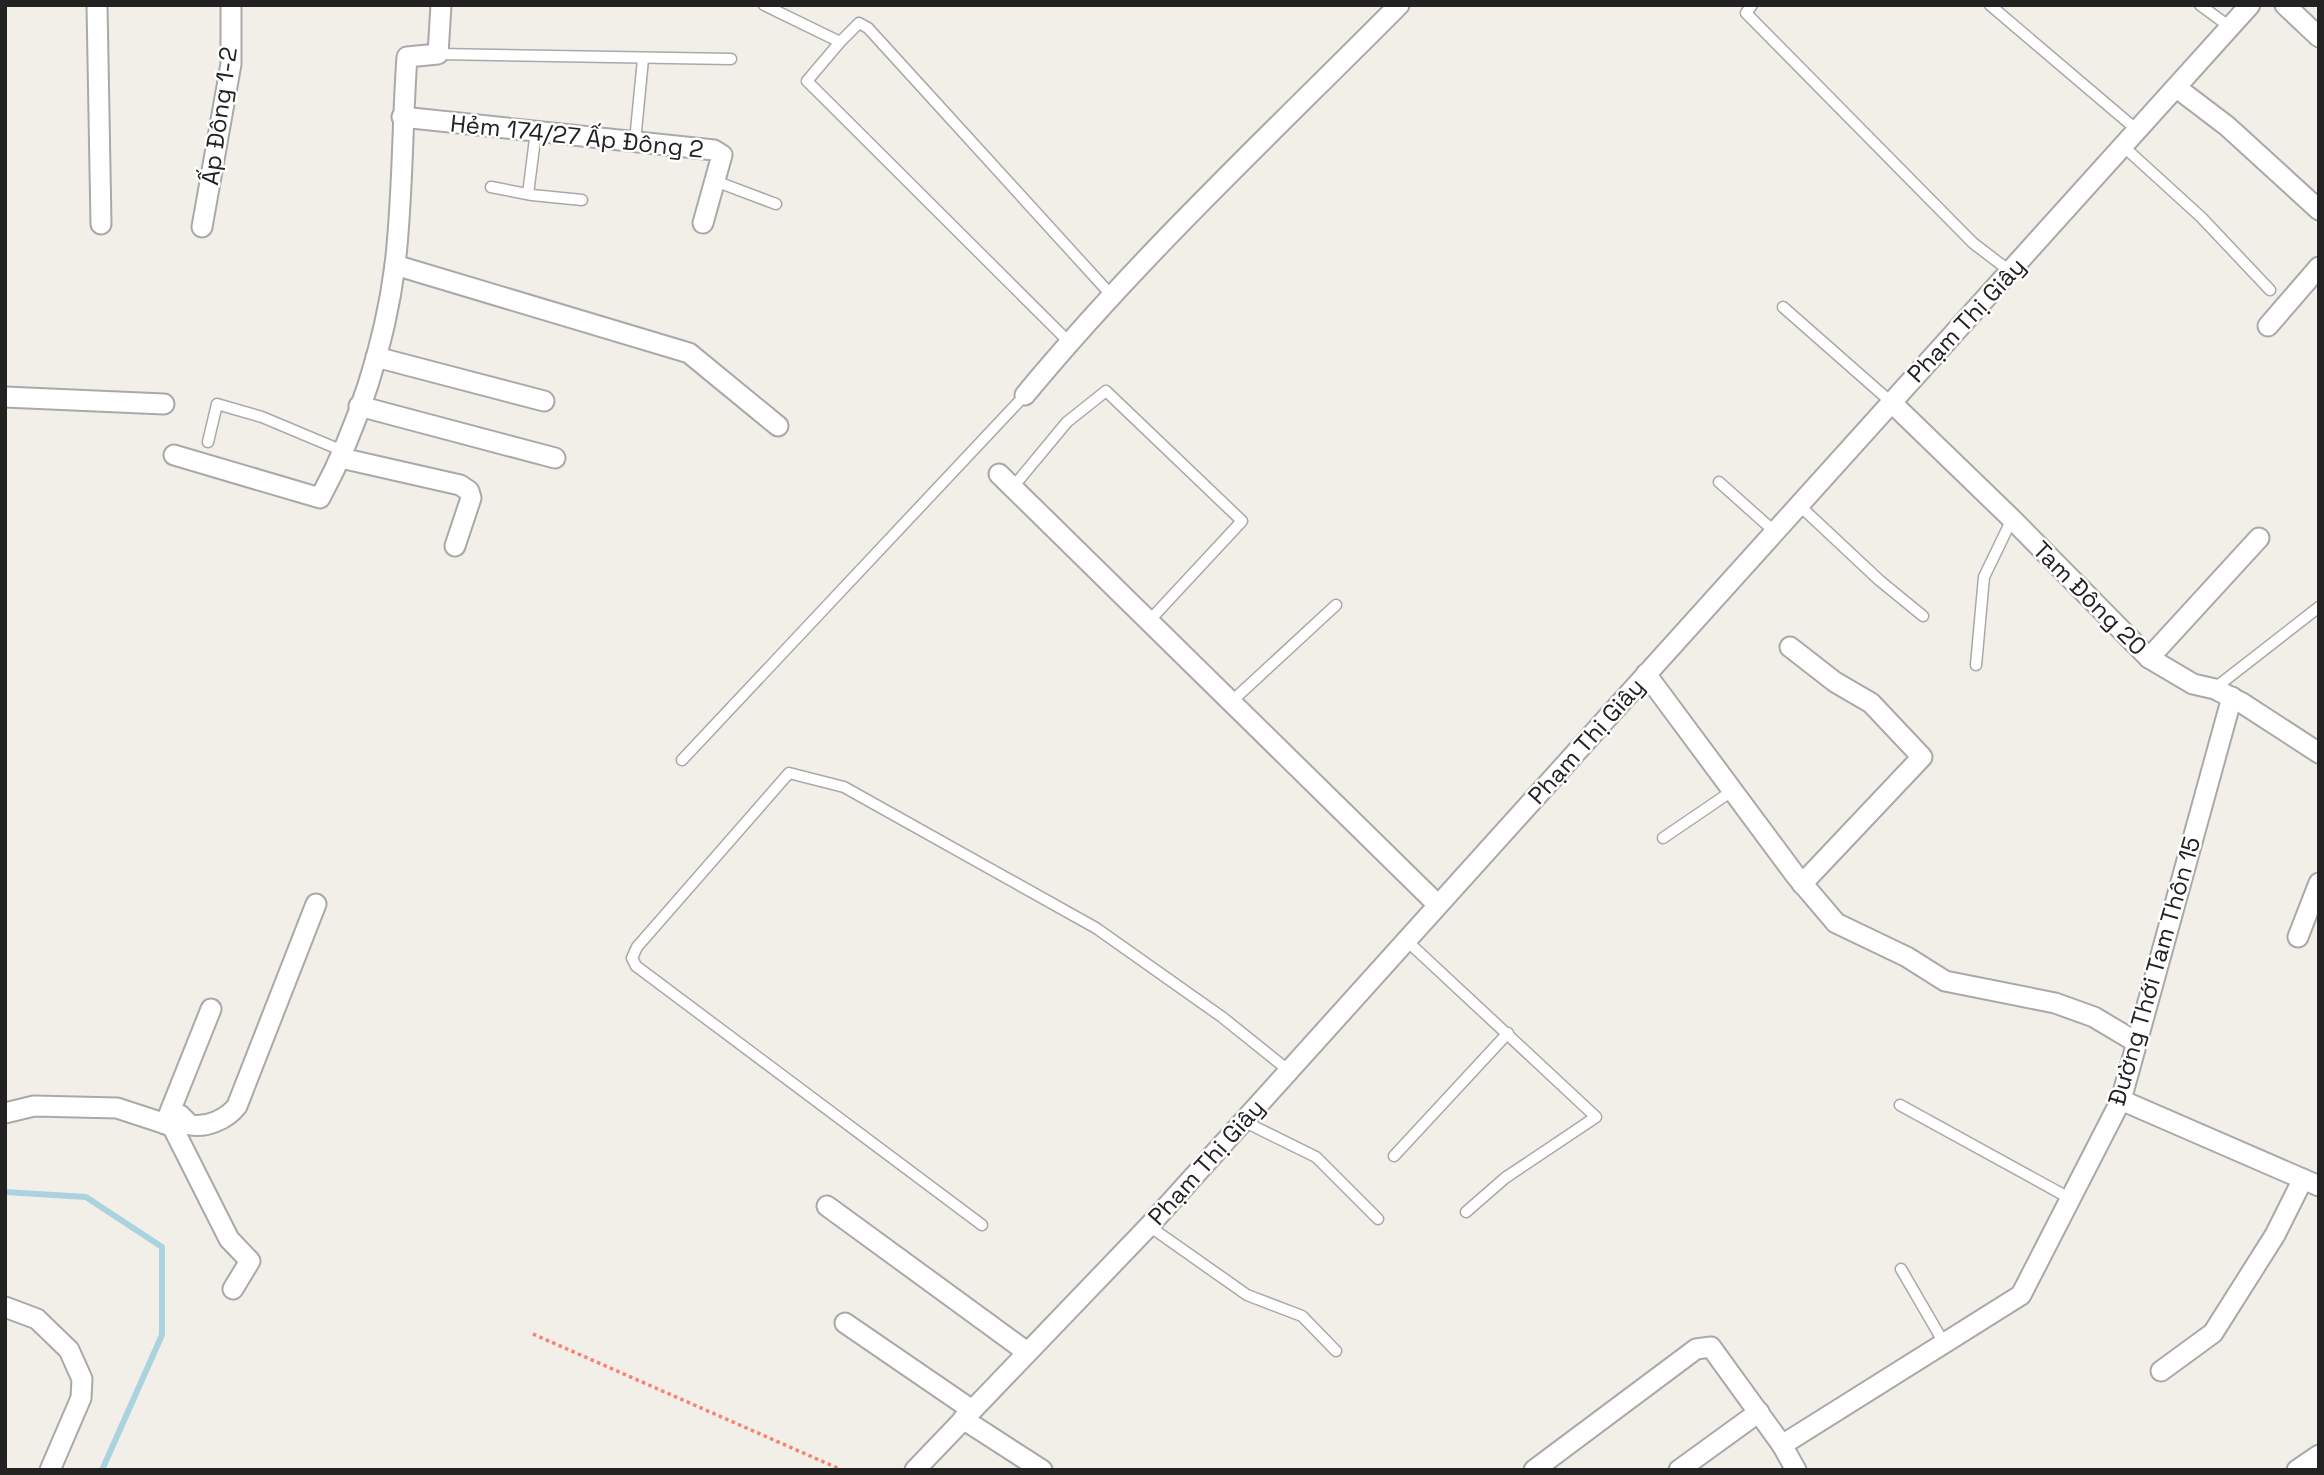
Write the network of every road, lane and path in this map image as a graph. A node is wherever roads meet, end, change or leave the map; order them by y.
1 (97, 5) edge
2 (231, 5) edge
3 (441, 5) edge
4 (764, 5) edge
5 (1399, 5) edge
6 (1752, 5) edge
7 (1990, 5) edge
8 (2200, 5) edge
9 (2250, 5) edge
10 (2285, 5) edge
11 (2230, 27) junction
12 (2319, 37) edge
13 (840, 42) junction
14 (438, 54) junction
15 (732, 59) dead end
16 (643, 60) junction
17 (2177, 88) junction
18 (402, 117) junction
19 (536, 131) junction
20 (2137, 131) junction
21 (635, 141) junction
22 (2123, 146) junction
23 (715, 181) junction
24 (491, 187) dead end
25 (528, 194) junction
26 (582, 200) dead end
27 (776, 204) dead end
28 (2319, 210) edge
29 (702, 223) dead end
30 (101, 224) dead end
31 (202, 227) dead end
32 (395, 265) junction
33 (2319, 267) edge
34 (2011, 272) junction
35 (2270, 290) dead end
36 (1113, 297) junction
37 (1783, 307) dead end
38 (2268, 326) dead end
39 (1069, 342) junction
40 (376, 357) junction
41 (1025, 395) joint
42 (5, 397) edge
43 (544, 401) dead end
44 (1891, 402) junction
45 (164, 404) dead end
46 (359, 406) junction
47 (778, 426) dead end
48 (208, 442) dead end
49 (342, 454) junction
50 (174, 455) dead end
51 (555, 458) dead end
52 (1006, 480) joint
53 (1719, 482) dead end
54 (1799, 505) junction
55 (2012, 519) junction
56 (1775, 532) junction
57 (2259, 538) dead end
58 (455, 546) dead end
59 (1336, 605) dead end
60 (2319, 607) edge
61 (1923, 616) dead end
62 (1149, 621) junction
63 (1790, 647) dead end
64 (2149, 658) junction
65 (1976, 665) dead end
66 (1646, 674) junction
67 (2223, 693) junction
68 (1231, 702) junction
69 (2319, 753) edge
70 (682, 760) dead end
71 (1732, 791) junction
72 (1663, 838) dead end
73 (2319, 883) edge
74 (1802, 884) junction
75 (316, 904) dead end
76 (1437, 905) junction
77 (2298, 937) dead end
78 (1406, 940) junction
79 (211, 1009) dead end
80 (1508, 1033) junction
81 (2136, 1042) junction
82 (1288, 1070) junction
83 (2121, 1100) junction
84 (1900, 1105) dead end
85 (5, 1113) edge
86 (1243, 1121) junction
87 (169, 1125) junction
88 (1394, 1156) dead end
89 (2311, 1182) edge
90 (2071, 1199) junction
91 (827, 1206) dead end
92 (1466, 1212) dead end
93 (1378, 1219) dead end
94 (982, 1224) dead end
95 (1149, 1226) junction
96 (1900, 1269) dead end
97 (233, 1289) dead end
98 (5, 1307) edge
99 (845, 1323) dead end
100 (533, 1334) dead end
101 (1944, 1343) junction
102 (1336, 1351) dead end
103 (1027, 1352) junction
104 (2161, 1371) dead end
105 (1759, 1412) junction
106 (967, 1415) junction
107 (1782, 1445) junction
108 (2319, 1455) edge
109 (50, 1470) edge
110 (842, 1470) edge
111 (915, 1470) edge
112 (1042, 1470) edge
113 (1534, 1470) edge
114 (1679, 1470) edge
115 (1796, 1470) edge
116 (2297, 1470) edge

1 - 30 street
2 - 31 street, Ấp Đông 1-2
3 - 14 street
4 - 13 lane
5 - 36 street
6 - 34 lane
7 - 20 lane
8 - 11 lane
9 - 11 street, Phạm Thị Giây
10 - 12 street
11 - 17 street, Phạm Thị Giây
13 - 36 lane
13 - 39 lane
14 - 16 lane
14 - 18 street
15 - 16 lane
16 - 21 lane
17 - 20 street, Phạm Thị Giây
17 - 28 street
18 - 19 street, Hẻm 174/27 Ấp Đông 2
18 - 32 street
19 - 21 street, Hẻm 174/27 Ấp Đông 2
19 - 25 lane
20 - 22 street, Phạm Thị Giây
21 - 23 street, Hẻm 174/27 Ấp Đông 2
22 - 34 street, Phạm Thị Giây
22 - 35 lane
23 - 27 lane
23 - 29 street, Hẻm 174/27 Ấp Đông 2
24 - 25 lane
25 - 26 lane
32 - 40 street
32 - 47 street
33 - 38 street
34 - 44 street, Phạm Thị Giây
36 - 39 street
37 - 44 lane
39 - 41 street
40 - 43 street
40 - 46 street
41 - 70 lane
42 - 45 street
44 - 54 street, Phạm Thị Giây
44 - 55 street, Tam Đông 20
46 - 49 street
46 - 51 street
48 - 49 lane
49 - 50 street
49 - 58 street
52 - 62 street
52 - 62 lane
53 - 56 lane
54 - 56 street, Phạm Thị Giây
54 - 61 lane
55 - 64 street, Tam Đông 20
55 - 65 lane
56 - 66 street, Phạm Thị Giây
57 - 64 street
59 - 68 lane
60 - 67 lane
62 - 68 street
63 - 74 street
64 - 67 street, Tam Đông 20
66 - 71 street
66 - 76 street, Phạm Thị Giây
67 - 69 street, Tam Đông 20
67 - 81 street, Đường Thới Tam Thôn 15
68 - 76 street
71 - 72 lane
71 - 74 street
73 - 77 street
74 - 81 street
75 - 87 street
76 - 78 street, Phạm Thị Giây
78 - 80 lane
78 - 82 street, Phạm Thị Giây
79 - 87 street
80 - 88 lane
80 - 92 lane
81 - 83 street, Đường Thới Tam Thôn 15
82 - 86 street, Phạm Thị Giây
82 - 94 lane
83 - 89 street
83 - 90 street, Đường Thới Tam Thôn 15
84 - 90 lane
85 - 87 street
86 - 93 lane
86 - 95 street, Phạm Thị Giây
87 - 97 street
89 - 104 street
90 - 101 street, Đường Thới Tam Thôn 15
91 - 103 street
95 - 102 lane
95 - 103 street, Phạm Thị Giây
96 - 101 lane
98 - 109 street
99 - 106 street
100 - 110 path
101 - 107 street, Đường Thới Tam Thôn 15
103 - 106 street, Phạm Thị Giây
105 - 107 street
105 - 113 street
105 - 114 street
106 - 111 street, Phạm Thị Giây
106 - 112 street
107 - 115 street
108 - 116 street

